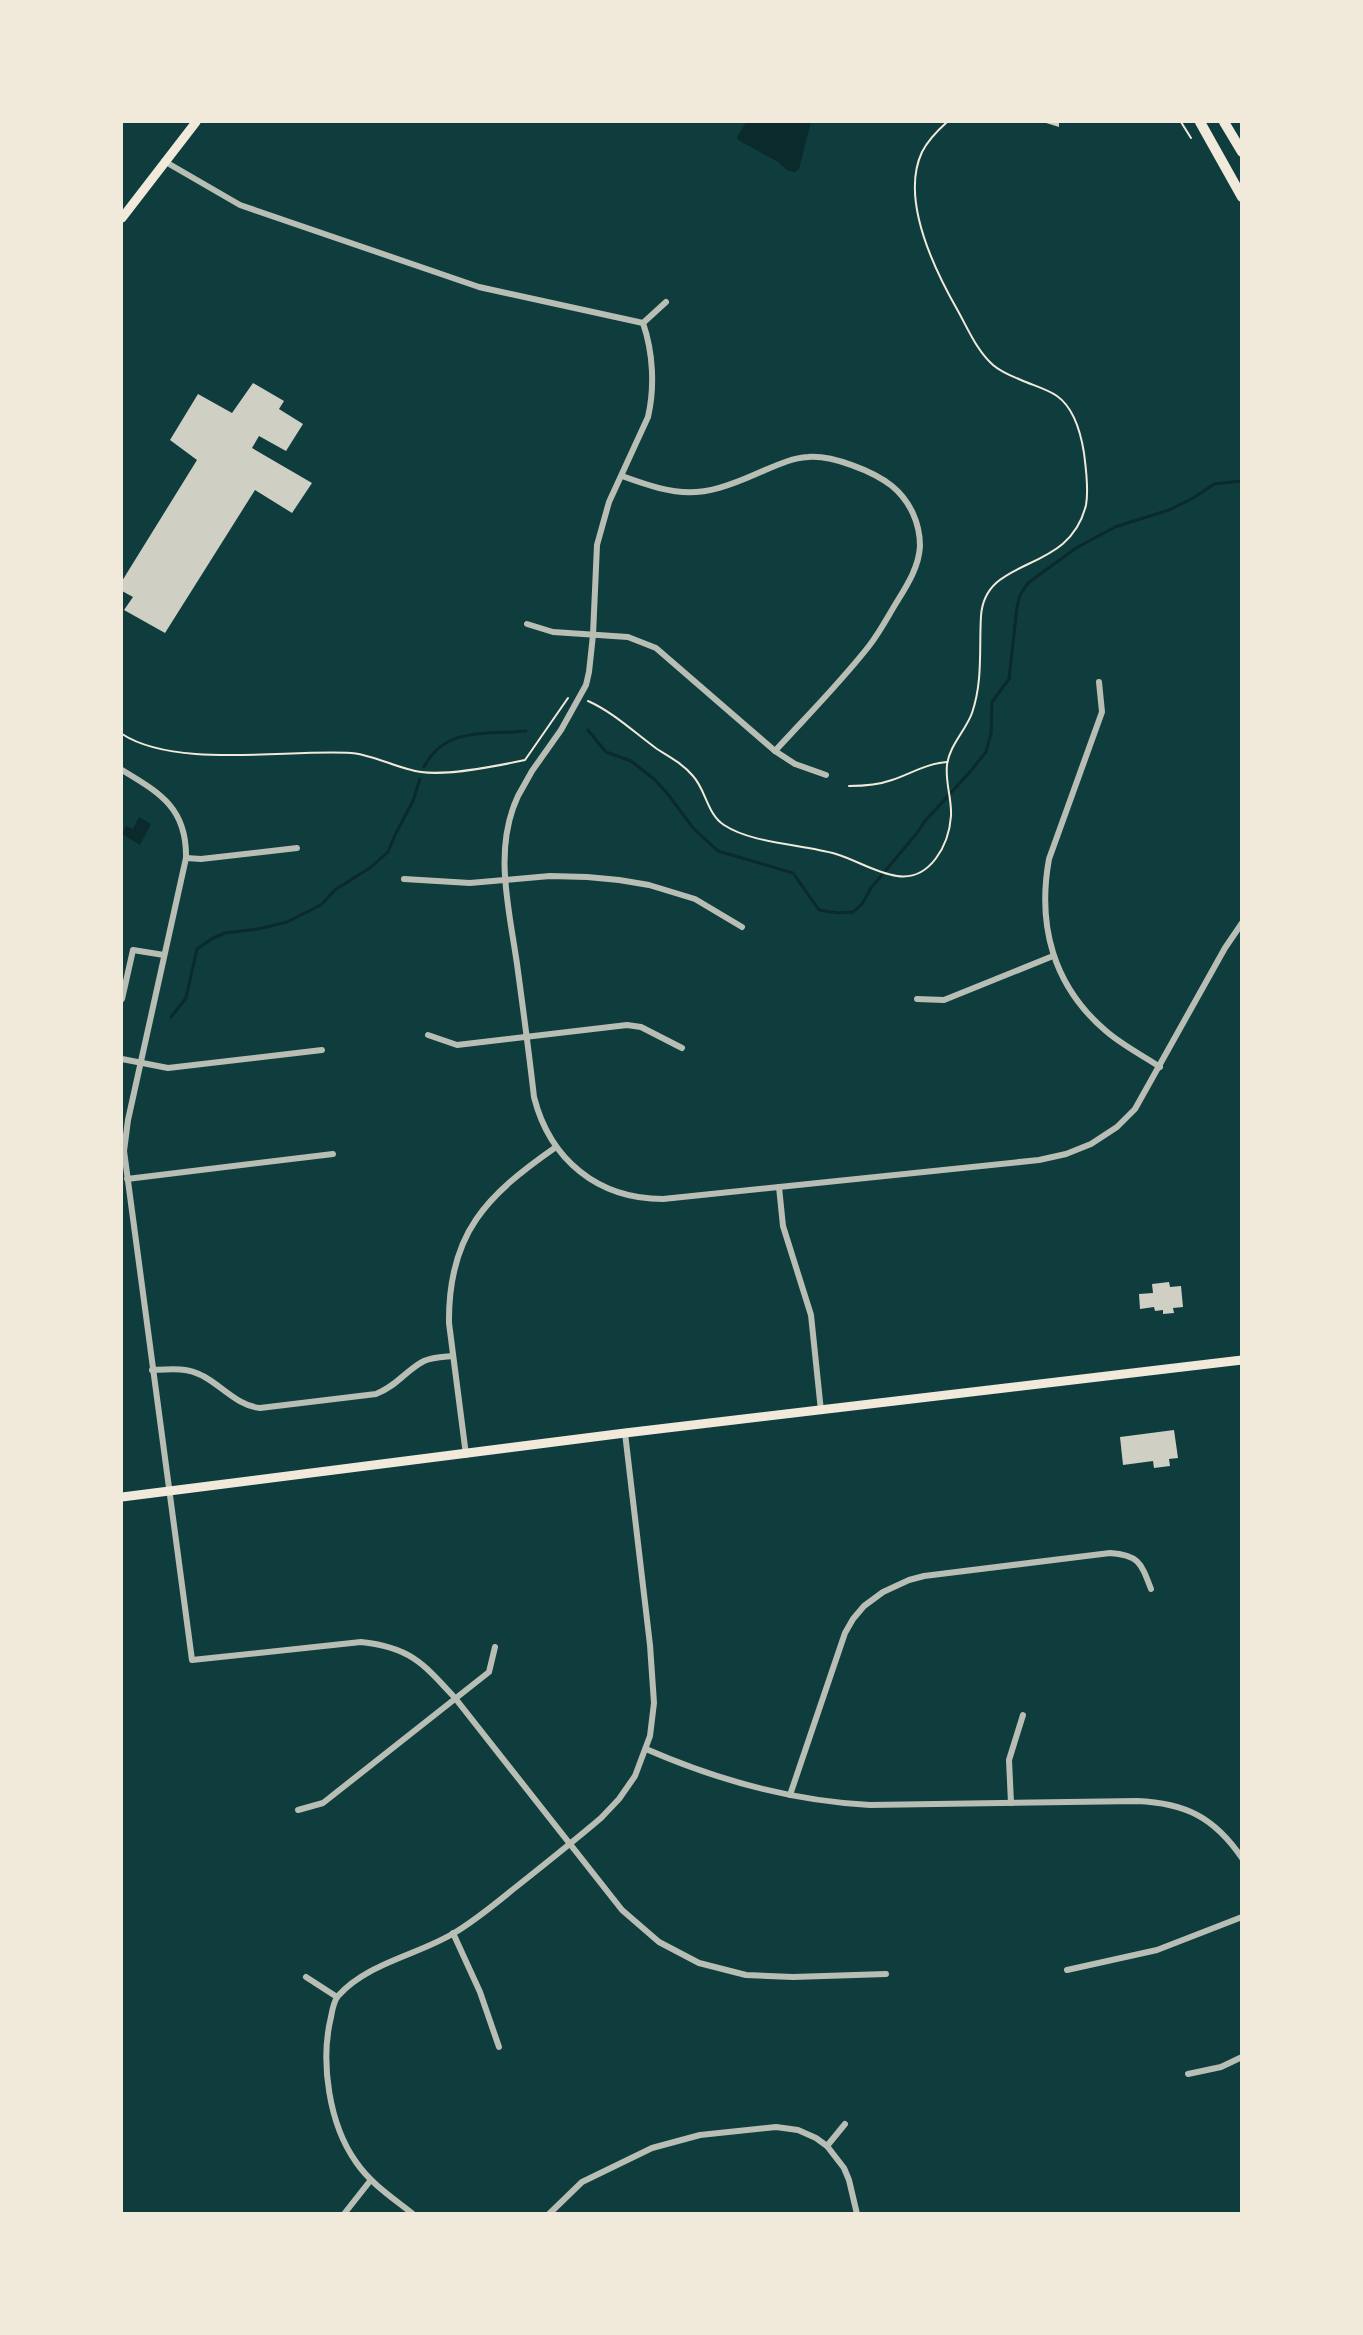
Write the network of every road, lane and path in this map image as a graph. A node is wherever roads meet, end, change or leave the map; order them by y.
1 (196, 122) edge
2 (947, 122) edge
3 (1181, 122) edge
4 (1200, 122) edge
5 (1224, 122) edge
6 (1191, 138) dead end
7 (1242, 152) edge
8 (164, 161) junction
9 (1242, 197) edge
10 (122, 218) edge
11 (666, 302) dead end
12 (643, 323) junction
13 (622, 476) junction
14 (526, 624) dead end
15 (593, 635) junction
16 (1099, 682) dead end
17 (571, 693) dead end
18 (588, 701) dead end
19 (122, 734) edge
20 (775, 752) junction
21 (525, 760) junction
22 (947, 762) junction
23 (529, 763) dead end
24 (122, 770) edge
25 (826, 775) dead end
26 (849, 786) dead end
27 (297, 849) dead end
28 (186, 858) junction
29 (404, 879) dead end
30 (506, 880) junction
31 (1242, 923) edge
32 (742, 927) dead end
33 (164, 954) junction
34 (1053, 956) junction
35 (122, 999) edge
36 (917, 999) dead end
37 (428, 1035) dead end
38 (527, 1037) junction
39 (682, 1048) dead end
40 (322, 1050) dead end
41 (122, 1059) edge
42 (141, 1064) junction
43 (1160, 1067) junction
44 (556, 1147) junction
45 (333, 1154) dead end
46 (127, 1179) junction
47 (779, 1187) junction
48 (453, 1356) junction
49 (1242, 1360) edge
50 (152, 1371) junction
51 (821, 1411) junction
52 (625, 1433) junction
53 (466, 1455) junction
54 (168, 1492) junction
55 (122, 1497) edge
56 (1151, 1589) dead end
57 (495, 1647) dead end
58 (455, 1698) junction
59 (1023, 1715) dead end
60 (646, 1749) junction
61 (790, 1795) junction
62 (1011, 1803) junction
63 (298, 1810) dead end
64 (570, 1845) junction
65 (1242, 1858) edge
66 (1242, 1917) edge
67 (453, 1933) junction
68 (1067, 1970) dead end
69 (886, 1974) dead end
70 (306, 1977) dead end
71 (337, 1997) junction
72 (499, 2047) dead end
73 (1242, 2057) edge
74 (1188, 2074) dead end
75 (845, 2124) dead end
76 (827, 2146) junction
77 (370, 2181) junction
78 (344, 2214) edge
79 (413, 2214) edge
80 (549, 2214) edge
81 (857, 2214) edge

1 - 8 main road
2 - 22 path
3 - 6 path
4 - 9 main road
5 - 7 main road
8 - 10 main road
8 - 12 street
11 - 12 street
12 - 13 street
13 - 15 street
13 - 20 street
14 - 15 street
15 - 20 street
15 - 30 street
16 - 34 street
17 - 21 path
18 - 22 path
19 - 21 path
20 - 25 street
21 - 23 path
22 - 26 path
24 - 28 street
27 - 28 street
28 - 33 street
29 - 30 street
30 - 32 street
30 - 38 street
31 - 43 street
33 - 35 street
33 - 42 street
34 - 36 street
34 - 43 street
37 - 38 street
38 - 39 street
38 - 44 street
40 - 42 street
41 - 42 street
42 - 46 street
43 - 47 street
44 - 47 street
44 - 48 street
45 - 46 street
46 - 50 street
47 - 51 street
48 - 50 street
48 - 53 street
49 - 51 main road
50 - 54 street
51 - 52 main road
52 - 53 main road
52 - 60 street
53 - 54 main road
54 - 55 main road
54 - 58 street
56 - 61 street
57 - 58 street
58 - 63 street
58 - 64 street
59 - 62 street
60 - 61 street
60 - 64 street
61 - 62 street
62 - 65 street
64 - 67 street
64 - 69 street
66 - 68 street
67 - 71 street
67 - 72 street
70 - 71 street
71 - 77 street
73 - 74 street
75 - 76 street
76 - 80 street
76 - 81 street
77 - 78 street
77 - 79 street

